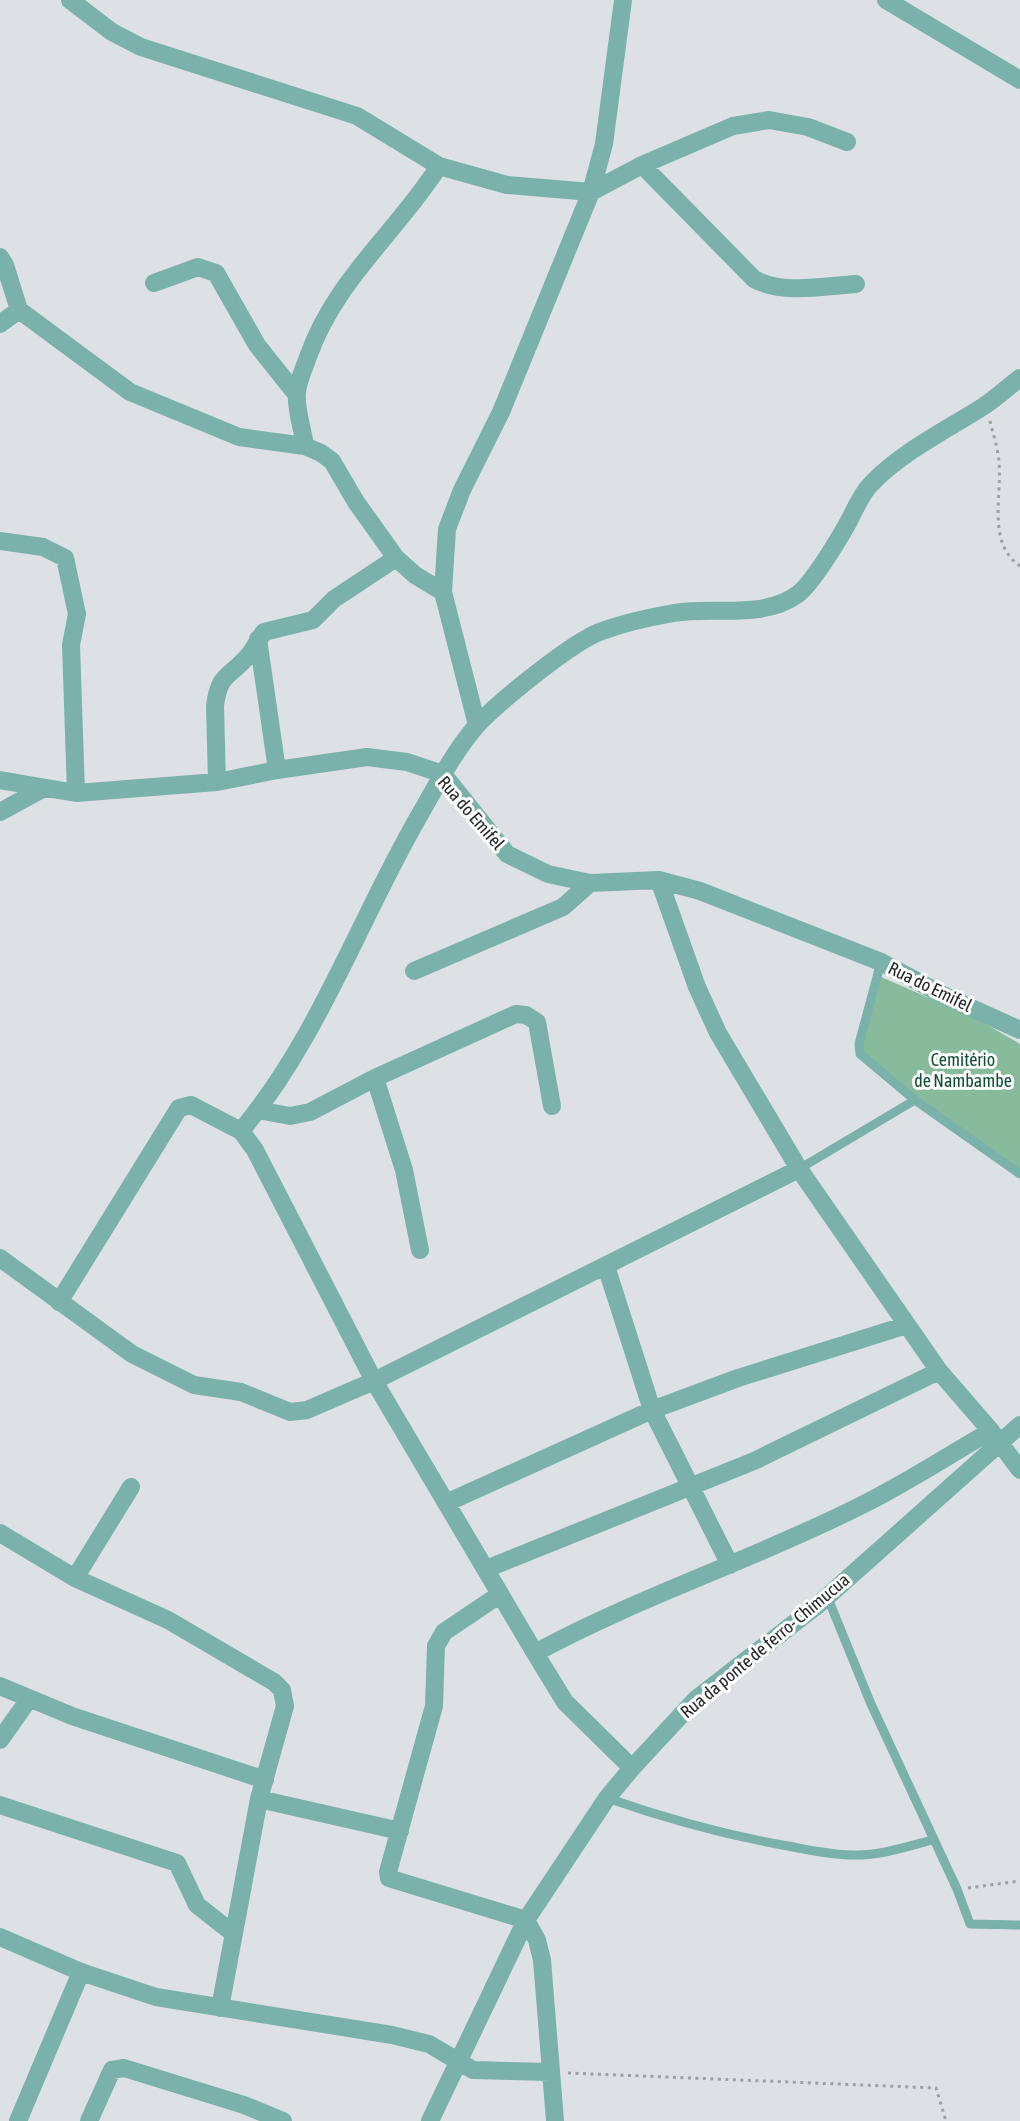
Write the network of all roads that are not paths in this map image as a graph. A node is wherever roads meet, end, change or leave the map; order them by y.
1 (70, 0) edge
2 (886, 0) edge
3 (618, 4) edge
4 (1020, 80) edge
5 (848, 142) dead end
6 (642, 165) junction
7 (439, 166) junction
8 (591, 192) junction
9 (0, 257) edge
10 (154, 283) dead end
11 (856, 284) dead end
12 (19, 310) junction
13 (0, 324) edge
14 (1020, 378) edge
15 (296, 394) junction
16 (305, 447) junction
17 (0, 540) edge
18 (396, 558) junction
19 (444, 592) junction
20 (258, 639) junction
21 (477, 725) junction
22 (277, 770) junction
23 (443, 774) junction
24 (0, 780) edge
25 (217, 782) junction
26 (44, 788) junction
27 (76, 793) junction
28 (0, 812) edge
29 (659, 880) junction
30 (590, 883) junction
31 (880, 962) junction
32 (414, 971) dead end
33 (1020, 1030) edge
34 (375, 1078) junction
35 (915, 1100) junction
36 (552, 1106) dead end
37 (258, 1110) junction
38 (241, 1131) junction
39 (799, 1169) junction
40 (1020, 1174) edge
41 (420, 1250) dead end
42 (0, 1258) edge
43 (606, 1266) junction
44 (59, 1302) junction
45 (907, 1325) junction
46 (939, 1371) junction
47 (374, 1381) junction
48 (652, 1410) junction
49 (1020, 1425) edge
50 (995, 1437) junction
51 (1020, 1470) edge
52 (131, 1487) dead end
53 (691, 1487) junction
54 (446, 1503) junction
55 (0, 1533) edge
56 (730, 1565) junction
57 (486, 1569) junction
58 (75, 1578) junction
59 (499, 1595) junction
60 (827, 1596) junction
61 (535, 1653) junction
62 (0, 1686) edge
63 (29, 1699) junction
64 (0, 1740) edge
65 (632, 1768) junction
66 (265, 1780) junction
67 (607, 1798) junction
68 (259, 1799) junction
69 (0, 1805) edge
70 (400, 1831) junction
71 (932, 1840) junction
72 (526, 1920) junction
73 (1020, 1925) edge
74 (234, 1934) junction
75 (0, 1937) edge
76 (81, 1972) junction
77 (220, 2008) junction
78 (461, 2062) junction
79 (551, 2072) junction
80 (18, 2121) edge
81 (89, 2121) edge
82 (283, 2121) edge
83 (430, 2121) edge
84 (555, 2121) edge

1 - 7 street
2 - 4 street
3 - 8 street
5 - 6 street
6 - 8 street
6 - 11 street
7 - 8 street
7 - 15 street
8 - 19 street
9 - 12 street
10 - 15 street
12 - 13 street
12 - 16 street
14 - 21 street
15 - 16 street
16 - 18 street
17 - 27 street
18 - 19 street
18 - 20 street
19 - 21 street
20 - 22 street
20 - 25 street
21 - 23 street
22 - 23 street, Rua do Emifel
22 - 25 street, Rua do Emifel
23 - 30 street, Rua do Emifel
23 - 37 street
24 - 26 street, Rua do Emifel
25 - 27 street, Rua do Emifel
26 - 27 street, Rua do Emifel
26 - 28 street
29 - 30 street, Rua do Emifel
29 - 31 street, Rua do Emifel
29 - 39 street
30 - 32 street
31 - 33 street, Rua do Emifel
31 - 35 lane
34 - 36 street
34 - 37 street
34 - 41 street
35 - 39 lane
35 - 40 lane
37 - 38 street
38 - 44 street
38 - 47 street
39 - 43 street
39 - 45 street
42 - 44 street
43 - 47 street
43 - 48 street
44 - 47 street
45 - 46 street
45 - 48 street
46 - 50 street
46 - 53 street
47 - 54 street
48 - 53 street
48 - 54 street
49 - 50 street, Rua da ponte de ferro- Chimucua
50 - 51 street
50 - 56 street
50 - 60 street, Rua da ponte de ferro- Chimucua
52 - 58 street
53 - 56 street
53 - 57 street
54 - 57 street
55 - 58 street
56 - 61 street
57 - 59 street
58 - 66 street
59 - 61 street
59 - 70 street
60 - 65 street, Rua da ponte de ferro- Chimucua
60 - 71 lane
61 - 65 street
62 - 63 street
63 - 64 street
63 - 66 street
65 - 67 street, Rua da ponte de ferro- Chimucua
66 - 68 street
67 - 71 lane
67 - 72 street, Rua da ponte de ferro- Chimucua
68 - 70 street
68 - 74 street
69 - 74 street
70 - 72 street
71 - 73 lane
72 - 78 street, Rua da ponte de ferro- Chimucua
72 - 79 street
74 - 77 street
75 - 76 street
76 - 77 street
76 - 80 street
77 - 78 street
78 - 79 street
78 - 83 street, Rua da ponte de ferro- Chimucua
79 - 84 street
81 - 82 street

